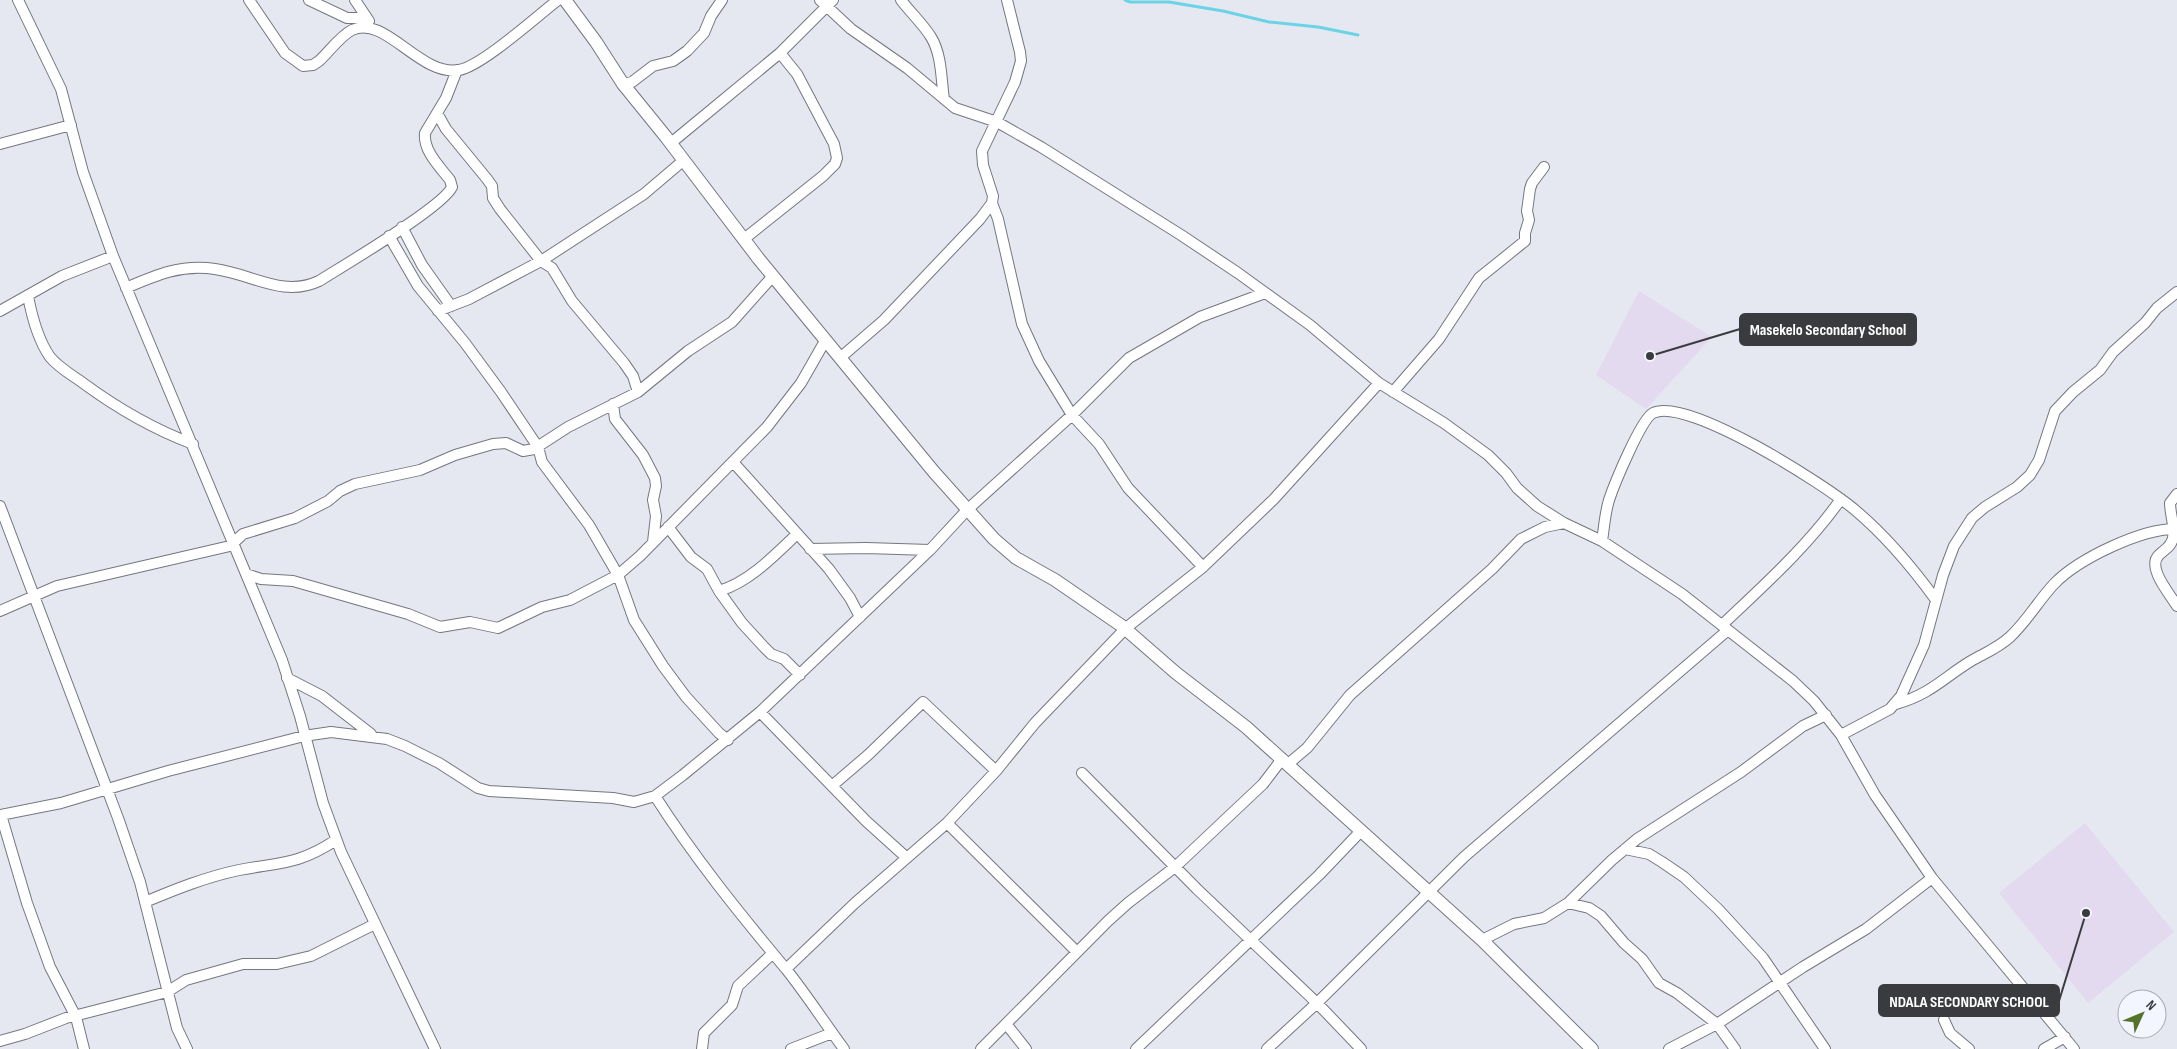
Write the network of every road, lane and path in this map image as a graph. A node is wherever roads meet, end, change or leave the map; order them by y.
1 (18, 0) edge
2 (248, 0) edge
3 (309, 0) edge
4 (355, 0) edge
5 (558, 0) edge
6 (564, 0) edge
7 (722, 0) edge
8 (901, 0) edge
9 (1007, 0) edge
10 (827, 2) edge
11 (366, 18) junction
12 (381, 31) junction
13 (780, 53) junction
14 (457, 70) junction
15 (623, 84) junction
16 (944, 99) junction
17 (437, 113) junction
18 (997, 122) junction
19 (71, 125) junction
20 (671, 143) junction
21 (0, 144) edge
22 (684, 160) junction
23 (1544, 167) dead end
24 (992, 203) junction
25 (402, 227) junction
26 (389, 236) junction
27 (744, 239) junction
28 (113, 256) junction
29 (541, 261) junction
30 (773, 276) junction
31 (126, 288) junction
32 (2177, 292) edge
33 (1265, 293) junction
34 (28, 296) junction
35 (451, 306) junction
36 (0, 311) edge
37 (438, 311) junction
38 (825, 341) junction
39 (840, 358) junction
40 (1379, 383) junction
41 (638, 392) junction
42 (1394, 392) junction
43 (613, 404) junction
44 (1072, 415) junction
45 (193, 444) junction
46 (538, 447) junction
47 (733, 462) junction
48 (2177, 494) edge
49 (1841, 499) junction
50 (0, 506) edge
51 (967, 510) junction
52 (1564, 523) junction
53 (668, 527) junction
54 (2175, 529) edge
55 (796, 535) junction
56 (1602, 541) junction
57 (653, 542) junction
58 (234, 543) junction
59 (810, 549) junction
60 (930, 550) junction
61 (1203, 567) junction
62 (246, 574) junction
63 (618, 575) junction
64 (719, 591) junction
65 (35, 595) junction
66 (1936, 600) junction
67 (2177, 606) edge
68 (0, 611) edge
69 (860, 617) junction
70 (1126, 628) junction
71 (1725, 628) junction
72 (800, 675) junction
73 (287, 678) junction
74 (1896, 704) junction
75 (760, 712) junction
76 (1826, 715) junction
77 (1841, 735) junction
78 (304, 736) junction
79 (376, 737) junction
80 (728, 740) junction
81 (1285, 762) junction
82 (996, 771) junction
83 (1082, 773) dead end
84 (833, 785) junction
85 (106, 790) junction
86 (654, 796) junction
87 (0, 815) edge
88 (947, 823) junction
89 (1361, 831) junction
90 (336, 840) junction
91 (1625, 849) junction
92 (907, 858) junction
93 (1175, 866) junction
94 (1932, 878) junction
95 (1429, 892) junction
96 (145, 902) junction
97 (1568, 904) junction
98 (375, 924) junction
99 (1251, 940) junction
100 (1482, 940) junction
101 (1077, 952) junction
102 (772, 954) junction
103 (786, 969) junction
104 (1780, 983) junction
105 (167, 992) junction
106 (1317, 1003) junction
107 (76, 1017) junction
108 (1944, 1020) dead end
109 (1717, 1024) junction
110 (2054, 1024) junction
111 (1007, 1025) junction
112 (832, 1033) junction
113 (2065, 1037) junction
114 (0, 1041) edge
115 (2047, 1047) edge
116 (84, 1049) edge
117 (187, 1049) edge
118 (435, 1049) edge
119 (702, 1049) edge
120 (791, 1049) edge
121 (844, 1049) edge
122 (981, 1049) edge
123 (1026, 1049) edge
124 (1136, 1049) edge
125 (1267, 1049) edge
126 (1361, 1049) edge
127 (1592, 1049) edge
128 (1669, 1049) edge
129 (1735, 1049) edge
130 (1825, 1049) edge
131 (1969, 1049) edge
132 (2074, 1049) edge

1 - 19 street
2 - 12 street
3 - 11 street
4 - 11 street
5 - 14 street
6 - 15 street
7 - 15 street
8 - 16 street
9 - 18 street
10 - 13 street
10 - 16 street
11 - 12 street
12 - 14 street
13 - 20 street
13 - 27 street
14 - 17 street
15 - 20 street
16 - 18 street
17 - 25 street
17 - 29 street
18 - 24 street
18 - 33 street
19 - 21 street
19 - 28 street
20 - 22 street
22 - 27 street
22 - 29 street
23 - 42 street
24 - 39 street
24 - 44 street
25 - 26 street
25 - 35 street
26 - 31 street
26 - 37 street
27 - 30 street
28 - 31 street
28 - 34 street
29 - 35 street
29 - 41 street
30 - 38 street
30 - 41 street
31 - 45 street
32 - 66 street
33 - 40 street
33 - 44 street
34 - 36 street
34 - 45 street
35 - 37 street
37 - 46 street
38 - 39 street
38 - 47 street
39 - 51 street
40 - 42 street
40 - 61 street
41 - 43 street
42 - 52 street
43 - 46 street
43 - 57 street
44 - 51 street
44 - 61 street
45 - 58 street
46 - 58 street
46 - 63 street
47 - 53 street
47 - 55 street
48 - 54 street
49 - 56 street
49 - 66 street
49 - 71 street
50 - 65 street
51 - 60 street
51 - 70 street
52 - 56 street
52 - 81 street
53 - 57 street
53 - 64 street
54 - 67 street
54 - 74 street
55 - 59 street
55 - 64 street
56 - 71 street
57 - 63 street
58 - 62 street
58 - 65 street
59 - 60 street
59 - 69 street
60 - 69 street
61 - 70 street
62 - 63 street
62 - 73 street
63 - 80 street
64 - 72 street
65 - 68 street
65 - 85 street
66 - 74 street
69 - 72 street
70 - 81 street
70 - 82 street
71 - 76 street
71 - 95 street
72 - 75 street
73 - 78 street
73 - 79 street
74 - 77 street
75 - 80 street
75 - 84 street
76 - 77 street
76 - 91 street
77 - 94 street
78 - 79 street
78 - 85 street
78 - 90 street
79 - 86 street
80 - 86 street
81 - 89 street
81 - 93 street
82 - 84 street
82 - 88 street
83 - 93 street
84 - 92 street
85 - 87 street
85 - 96 street
86 - 102 street
87 - 107 street
88 - 92 street
88 - 101 street
89 - 95 street
89 - 99 street
90 - 96 street
90 - 98 street
91 - 97 street
91 - 104 street
92 - 103 street
93 - 99 street
93 - 101 street
94 - 104 street
94 - 110 street
95 - 100 street
95 - 106 street
96 - 105 street
97 - 100 street
97 - 109 street
98 - 105 street
98 - 118 street
99 - 106 street
99 - 124 street
100 - 127 street
101 - 111 street
102 - 103 street
102 - 119 street
103 - 112 street
104 - 109 street
104 - 130 street
105 - 107 street
105 - 117 street
106 - 125 street
106 - 126 street
107 - 114 street
107 - 116 street
108 - 131 street
109 - 128 street
109 - 129 street
110 - 113 street
110 - 115 street
111 - 122 street
111 - 123 street
112 - 120 street
112 - 121 street
113 - 115 street
113 - 132 street

